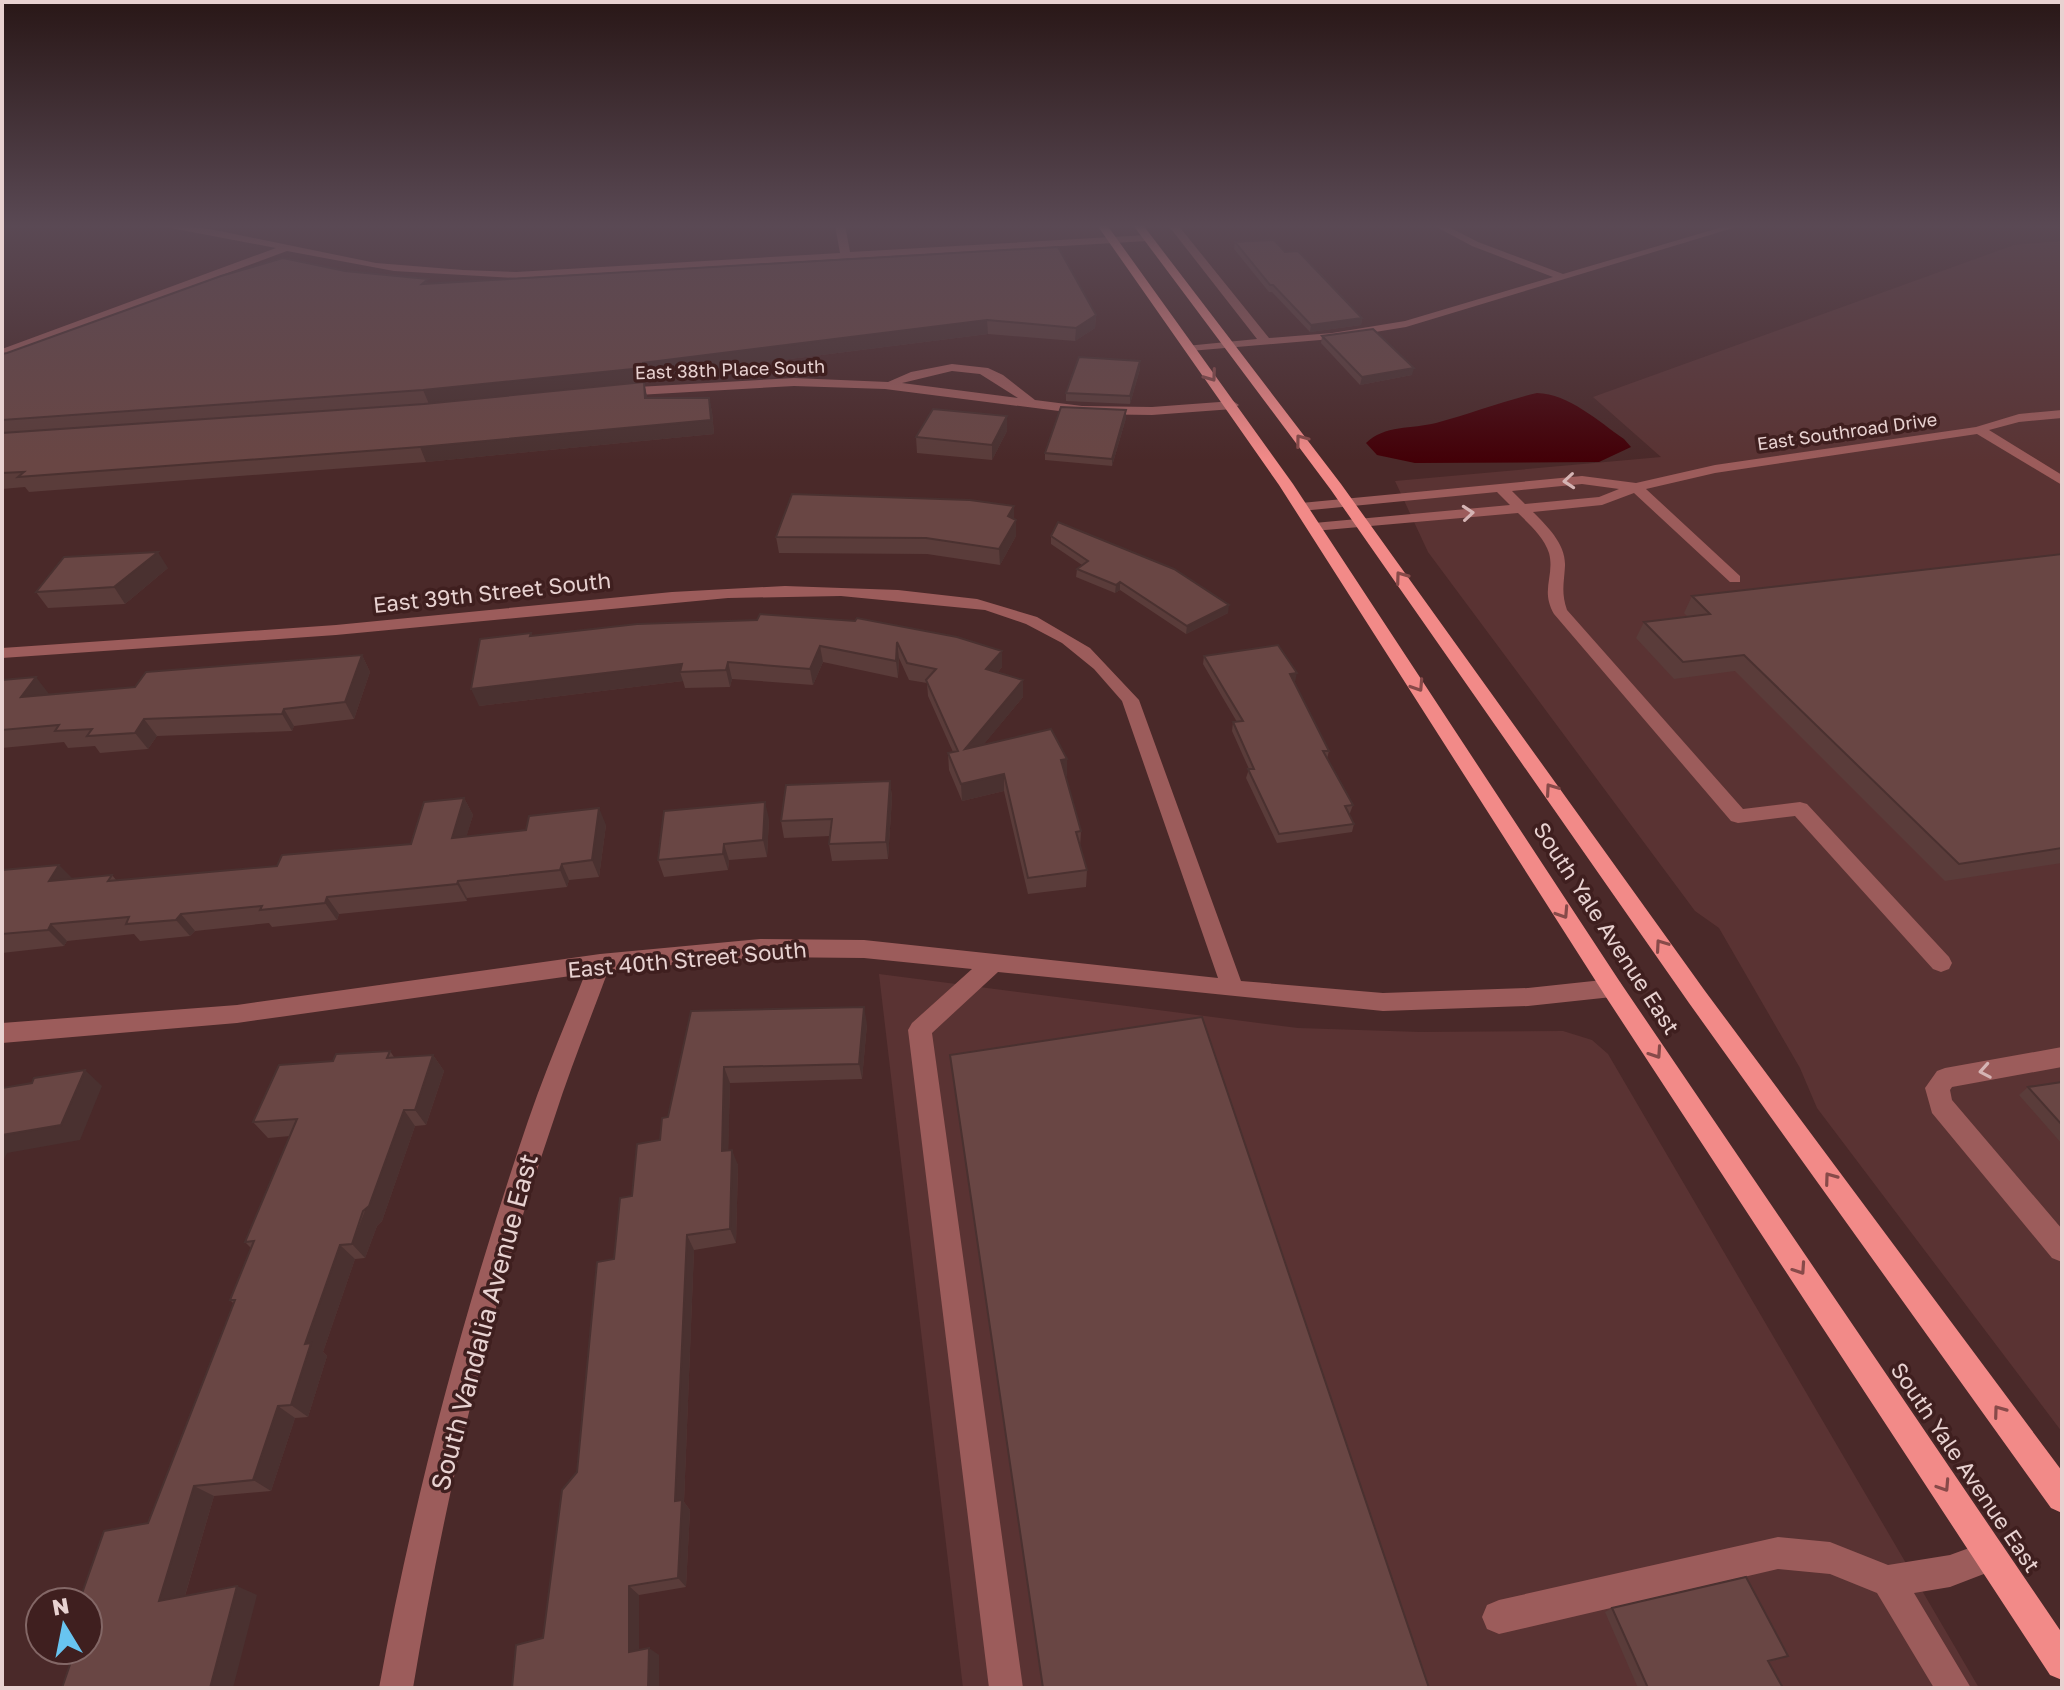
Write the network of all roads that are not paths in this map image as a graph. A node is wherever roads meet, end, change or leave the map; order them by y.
1 (135, 304) edge
2 (1158, 304) edge
3 (1198, 304) edge
4 (1236, 304) edge
5 (1476, 304) edge
6 (1265, 341) junction
7 (1229, 344) junction
8 (1190, 348) junction
9 (2, 353) edge
10 (885, 385) junction
11 (610, 393) edge
12 (1032, 404) junction
13 (1233, 405) junction
14 (2062, 414) edge
15 (1979, 430) junction
16 (2062, 481) edge
17 (1636, 487) junction
18 (1501, 488) junction
19 (1348, 502) junction
20 (1301, 507) junction
21 (1521, 509) junction
22 (1362, 523) junction
23 (1314, 527) junction
24 (1735, 579) dead end
25 (2, 653) edge
26 (996, 961) junction
27 (600, 963) junction
28 (1941, 963) dead end
29 (1612, 988) junction
30 (1233, 989) junction
31 (2, 1033) edge
32 (2062, 1057) edge
33 (2062, 1249) edge
34 (2062, 1497) edge
35 (1991, 1556) junction
36 (1888, 1581) junction
37 (1499, 1617) dead end
38 (2062, 1663) edge
39 (396, 1688) edge
40 (1006, 1688) edge
41 (1954, 1688) edge

1 - 9 street
2 - 8 main road, South Yale Avenue East
3 - 7 main road, South Yale Avenue East
4 - 6 street
5 - 6 street
6 - 7 street
7 - 8 street
19 -> 7 main road, South Yale Avenue East
8 -> 13 main road, South Yale Avenue East
10 - 11 street, East 38th Place South
10 - 12 street, East 38th Place South
10 - 12 street, East 38th Place South
12 - 13 street, East 38th Place South
13 - 20 main road, South Yale Avenue East
14 - 15 street, East Southroad Drive
15 - 16 street
15 - 17 street, East Southroad Drive
17 -> 18 street, East Southroad Drive
17 - 21 street, East Southroad Drive
17 - 24 street
18 - 19 street, East Southroad Drive
18 - 21 street
19 - 20 street, East Southroad Drive
19 - 22 main road, South Yale Avenue East
20 - 23 main road, South Yale Avenue East
22 -> 21 street, East Southroad Drive
21 - 28 street
22 - 23 street, East Southroad Drive
34 -> 22 main road, South Yale Avenue East
23 -> 29 main road, South Yale Avenue East
25 - 30 street, East 39th Street South
26 - 27 street, East 40th Street South
26 - 30 street, East 40th Street South
26 - 40 street
27 - 31 street, East 40th Street South
27 - 39 street, South Vandalia Avenue East
29 - 30 street, East 40th Street South
29 -> 35 main road, South Yale Avenue East
32 -> 33 street
35 - 36 street
35 - 38 main road, South Yale Avenue East
36 - 37 street
36 - 41 street

